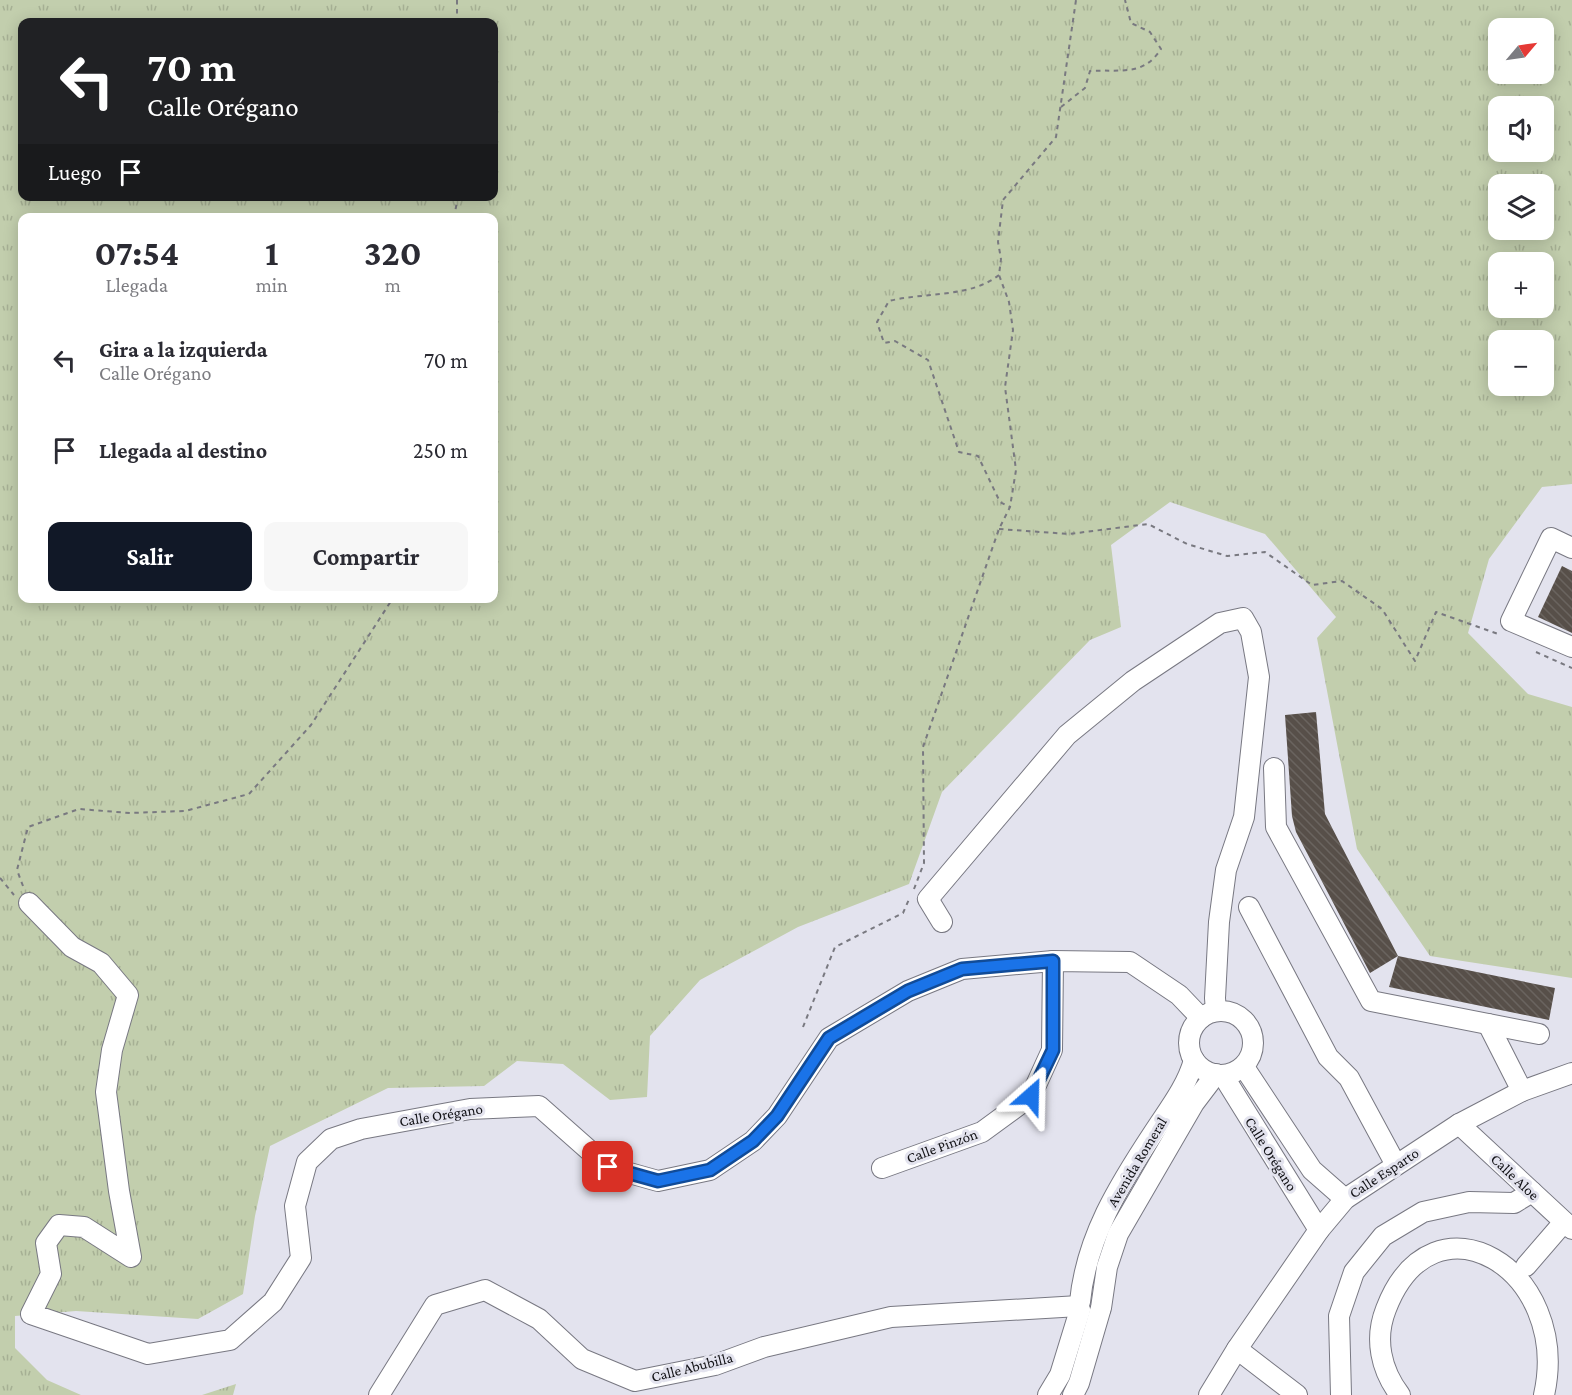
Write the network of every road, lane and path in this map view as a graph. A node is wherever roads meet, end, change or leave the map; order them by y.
1 (457, 0) edge
2 (1076, 0) edge
3 (1125, 0) edge
4 (457, 18) edge
5 (1061, 107) junction
6 (999, 275) junction
7 (1010, 507) junction
8 (999, 529) junction
9 (1572, 548) edge
10 (390, 603) edge
11 (1493, 632) dead end
12 (1572, 647) edge
13 (1274, 768) dead end
14 (0, 878) edge
15 (29, 903) junction
16 (1249, 907) dead end
17 (942, 922) dead end
18 (1053, 961) junction
19 (1209, 1014) junction
20 (1488, 1024) junction
21 (803, 1027) dead end
22 (1539, 1034) dead end
23 (1194, 1060) junction
24 (1244, 1067) junction
25 (1572, 1073) edge
26 (1220, 1075) junction
27 (1522, 1091) junction
28 (1459, 1124) junction
29 (1396, 1165) junction
30 (882, 1168) dead end
31 (1532, 1192) junction
32 (1345, 1199) junction
33 (1568, 1225) edge
34 (1319, 1230) junction
35 (1526, 1266) junction
36 (1080, 1306) junction
37 (1101, 1309) junction
38 (1237, 1349) junction
39 (380, 1395) edge
40 (1048, 1395) edge
41 (1073, 1395) edge
42 (1209, 1395) edge
43 (1297, 1395) edge
44 (1341, 1395) edge
45 (1400, 1395) edge
46 (1544, 1395) edge

1 - 4 path
2 - 5 path
3 - 5 path
5 - 6 path
6 - 7 path
6 - 7 path
7 - 8 path
8 - 11 path
8 - 21 path
9 - 12 street
10 - 15 path
13 - 20 street
14 - 15 path
15 - 18 street, Calle Orégano
16 - 29 street
17 - 19 street
18 - 19 street, Calle Orégano
18 - 30 street, Calle Pinzón
19 - 23 street
19 - 24 street
20 - 22 street
20 - 27 street
23 - 26 street
23 - 36 street, Avenida Romeral
24 - 26 street
24 - 32 street, Calle Orégano
25 - 27 street, Calle Esparto
26 - 34 street, Calle Orégano
26 - 37 street, Avenida Romeral
27 - 28 street, Calle Esparto
28 - 29 street, Calle Esparto
28 - 31 street, Calle Aloe
29 - 32 street, Calle Esparto
31 - 33 street, Calle Aloe
31 - 44 street
32 - 34 street, Calle Esparto
33 - 35 street
34 - 38 street, Calle Esparto
35 - 45 street
35 - 46 street
36 - 37 street, Calle Abubilla
36 - 39 street, Calle Abubilla
36 - 40 street, Avenida Romeral
37 - 41 street, Avenida Romeral
38 - 42 street, Calle Esparto
38 - 43 street

